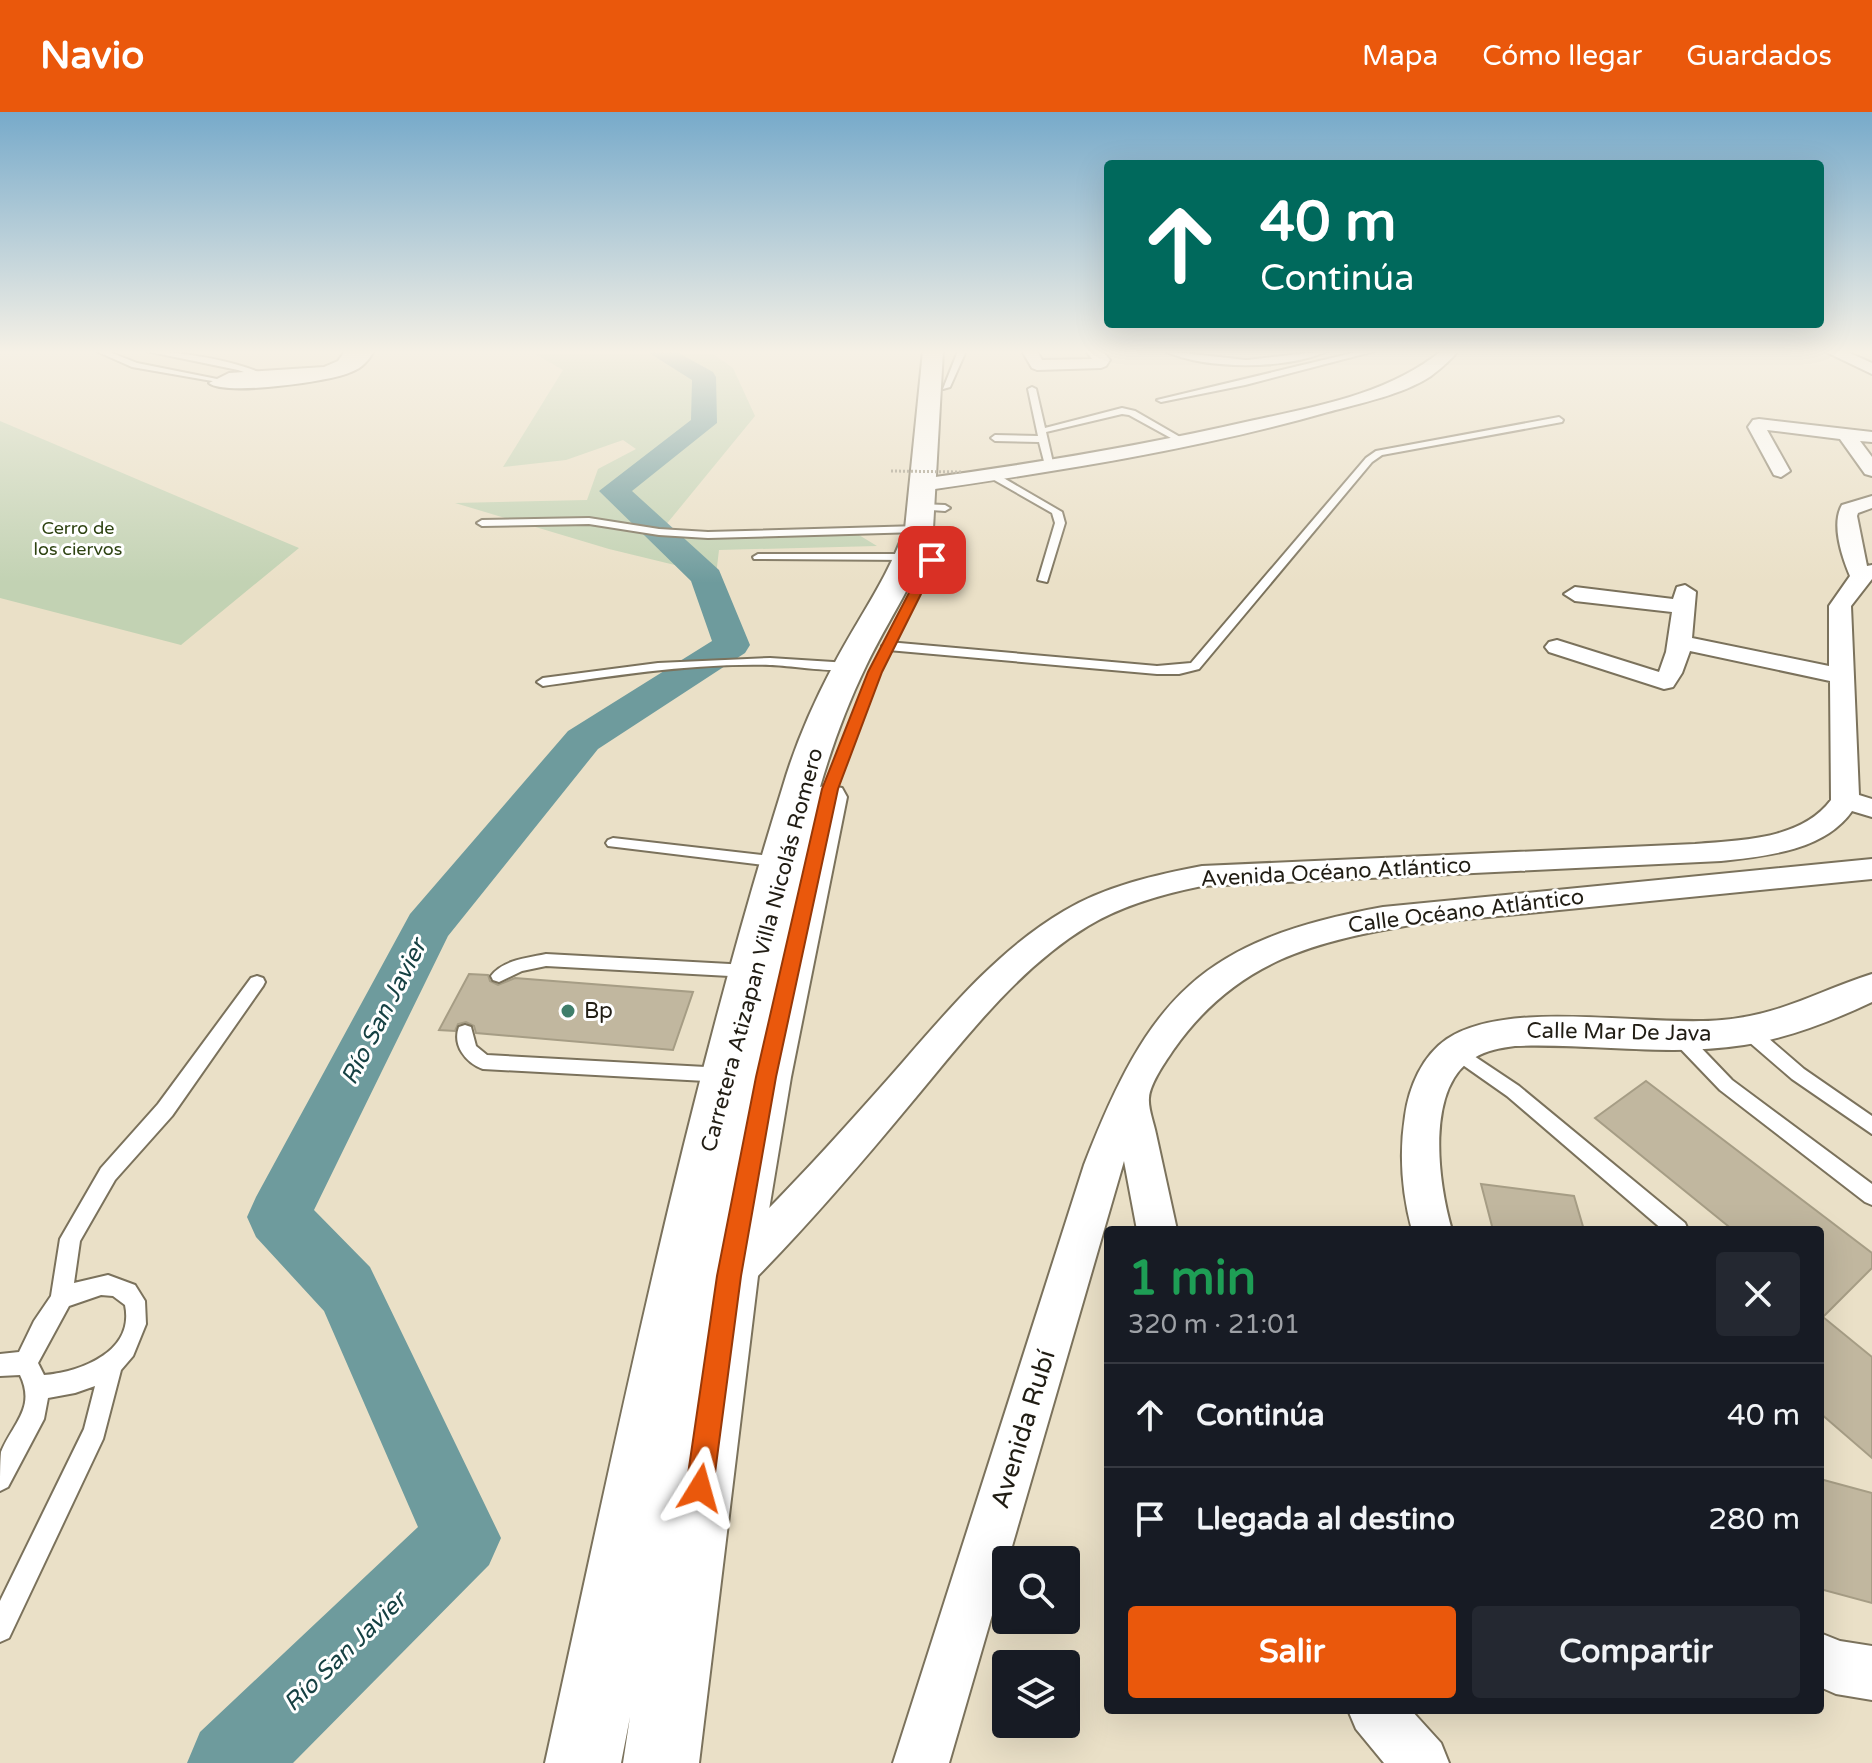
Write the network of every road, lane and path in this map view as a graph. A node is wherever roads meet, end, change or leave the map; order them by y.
1 (929, 428) edge
2 (938, 428) edge
3 (1040, 428) edge
4 (1065, 428) edge
5 (1159, 428) edge
6 (1240, 428) edge
7 (1515, 428) edge
8 (1758, 428) edge
9 (1794, 428) edge
10 (1846, 434) junction
11 (1042, 435) junction
12 (1872, 437) edge
13 (995, 438) dead end
14 (1183, 441) junction
15 (1049, 467) junction
16 (1872, 470) edge
17 (1781, 471) dead end
18 (992, 475) junction
19 (926, 501) junction
20 (1872, 502) edge
21 (482, 523) dead end
22 (758, 557) dead end
23 (1866, 573) edge
24 (1043, 580) dead end
25 (1575, 594) dead end
26 (1679, 642) junction
27 (888, 646) junction
28 (1557, 647) dead end
29 (849, 667) junction
30 (1840, 676) junction
31 (543, 682) dead end
32 (1858, 804) edge
33 (613, 843) dead end
34 (781, 863) junction
35 (1872, 869) edge
36 (771, 973) junction
37 (499, 976) dead end
38 (257, 982) dead end
39 (1872, 987) edge
40 (1747, 1030) junction
41 (465, 1032) dead end
42 (1680, 1037) junction
43 (1456, 1051) junction
44 (746, 1076) junction
45 (1130, 1096) junction
46 (1872, 1126) edge
47 (1872, 1196) edge
48 (1156, 1226) edge
49 (1431, 1226) edge
50 (1673, 1226) edge
51 (704, 1279) junction
52 (61, 1299) junction
53 (26, 1363) junction
54 (111, 1364) junction
55 (0, 1365) edge
56 (38, 1387) junction
57 (0, 1479) edge
58 (0, 1629) edge
59 (1824, 1661) edge
60 (1872, 1673) edge
61 (1378, 1714) edge
62 (664, 1747) edge
63 (577, 1757) edge
64 (921, 1763) edge
65 (1421, 1763) edge

1 - 19 main road, Carretera Atizapan Villa Nicolás Romero
2 - 19 main road, Carretera Atizapan Villa Nicolás Romero
3 - 11 lane
4 - 11 lane
5 - 14 lane
6 - 14 street
7 - 27 lane
8 - 17 street
9 - 10 street
10 - 12 street
10 - 16 street
11 - 13 lane
11 - 15 lane
14 - 15 street
15 - 18 street
18 - 19 street
18 - 24 lane
19 - 19 path, bridge
19 - 21 lane
19 - 22 lane
19 - 27 main road, Carretera Atizapan Villa Nicolás Romero
19 - 29 main road, Carretera Atizapan Villa Nicolás Romero
20 - 23 street
23 - 30 street, Avenida Océano Atlántico
25 - 26 street
26 - 28 street
26 - 30 street
27 - 36 main road, Carretera Atizapan Villa Nicolás Romero
29 - 31 lane
29 - 34 main road, Carretera Atizapan Villa Nicolás Romero
30 - 32 street, Avenida Océano Atlántico
32 - 51 street, Avenida Océano Atlántico
33 - 34 lane
34 - 36 main road, Carretera Atizapan Villa Nicolás Romero
35 - 45 street, Calle Océano Atlántico
36 - 37 lane
36 - 44 main road, Carretera Atizapan Villa Nicolás Romero
38 - 52 lane
39 - 40 street, Calle Mar De Java
40 - 42 street, Calle Mar De Java
40 - 46 lane
41 - 44 lane
42 - 43 street, Calle Mar De Java
42 - 47 lane
43 - 49 street, Calle Mar De Java
43 - 50 lane
44 - 51 main road, Carretera Atizapan Villa Nicolás Romero
45 - 48 street
45 - 64 street, Avenida Rubí
51 - 62 main road
51 - 63 main road
52 - 53 lane
52 - 54 lane
53 - 55 lane
53 - 56 lane
54 - 56 lane
54 - 58 lane
56 - 57 lane
59 - 60 street
61 - 65 street
62 - 63 street

